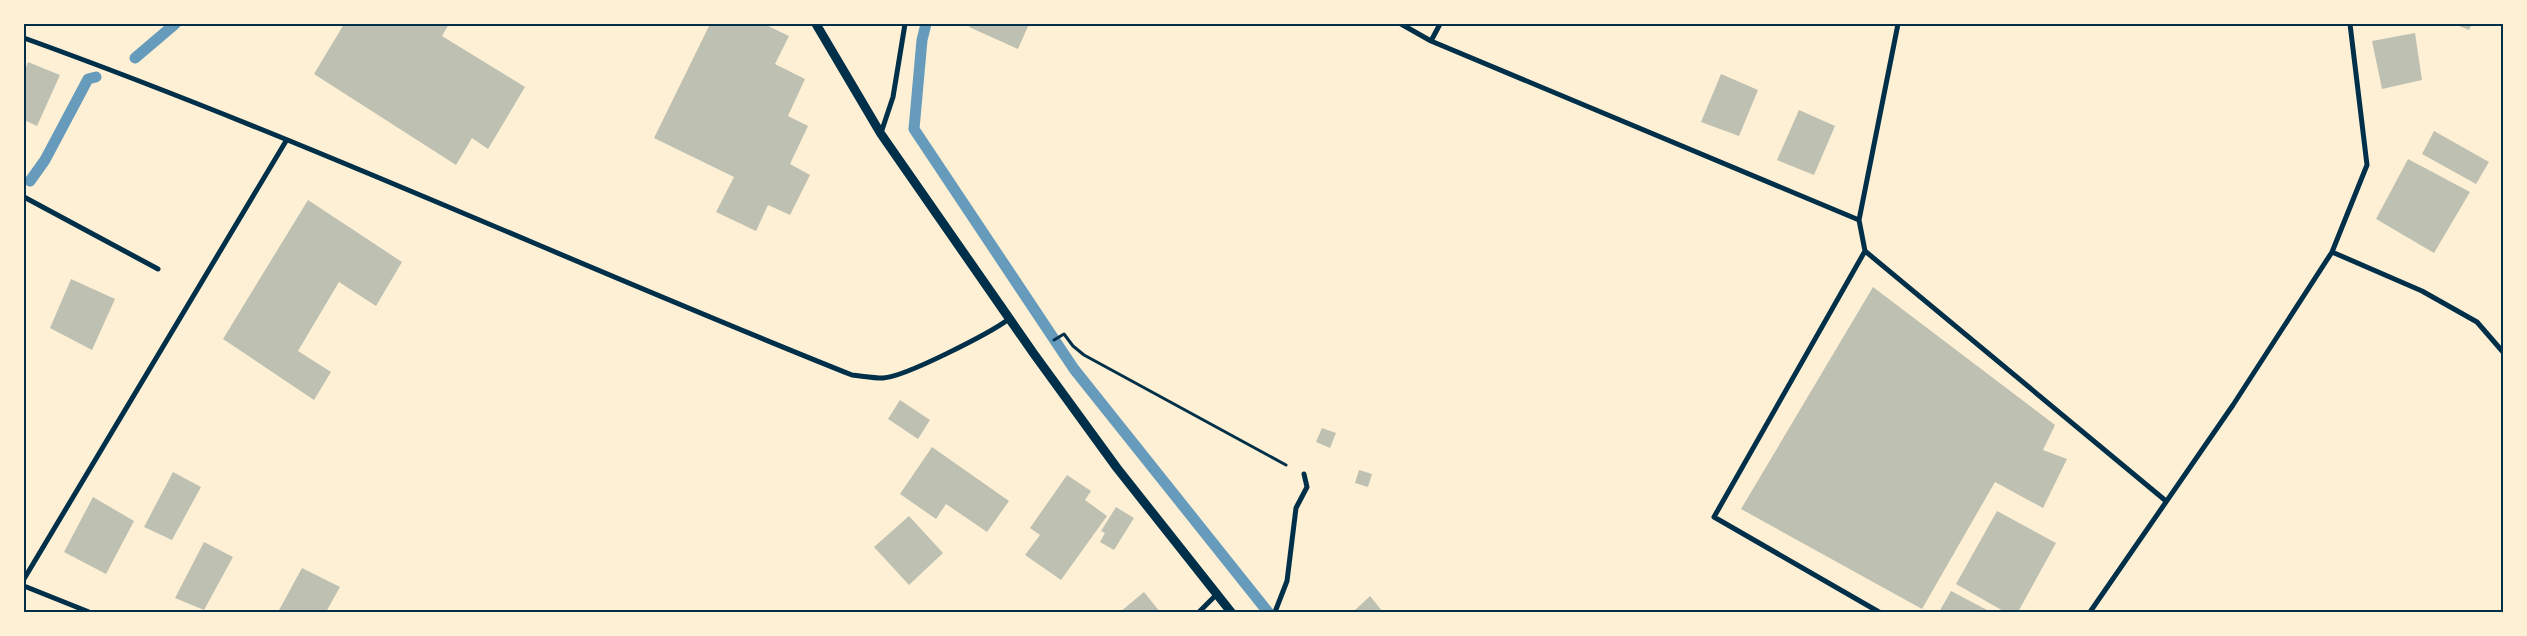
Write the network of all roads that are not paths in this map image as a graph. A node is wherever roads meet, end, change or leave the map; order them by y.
1 (816, 24) edge
2 (905, 24) edge
3 (1401, 24) edge
4 (1440, 24) edge
5 (1898, 24) edge
6 (2350, 24) edge
7 (24, 38) edge
8 (1430, 41) junction
9 (881, 134) junction
10 (286, 141) junction
11 (24, 197) edge
12 (1859, 220) junction
13 (1865, 251) junction
14 (2332, 252) junction
15 (158, 269) dead end
16 (1009, 319) junction
17 (2503, 352) edge
18 (1304, 474) road end
19 (2166, 500) junction
20 (24, 579) edge
21 (24, 586) edge
22 (1217, 594) junction
23 (89, 612) edge
24 (1199, 612) edge
25 (1231, 612) edge
26 (1275, 612) edge
27 (1879, 612) edge
28 (2090, 612) edge

1 - 9 street
2 - 9 street
3 - 8 street
4 - 8 street
5 - 12 street
6 - 14 street
7 - 10 street
8 - 12 street
9 - 16 street
10 - 16 street
10 - 20 street
11 - 15 street
12 - 13 street
13 - 19 street
13 - 27 street
14 - 17 street
14 - 19 street
16 - 22 street
18 - 26 street
19 - 28 street
21 - 23 street
22 - 24 street
22 - 25 street

